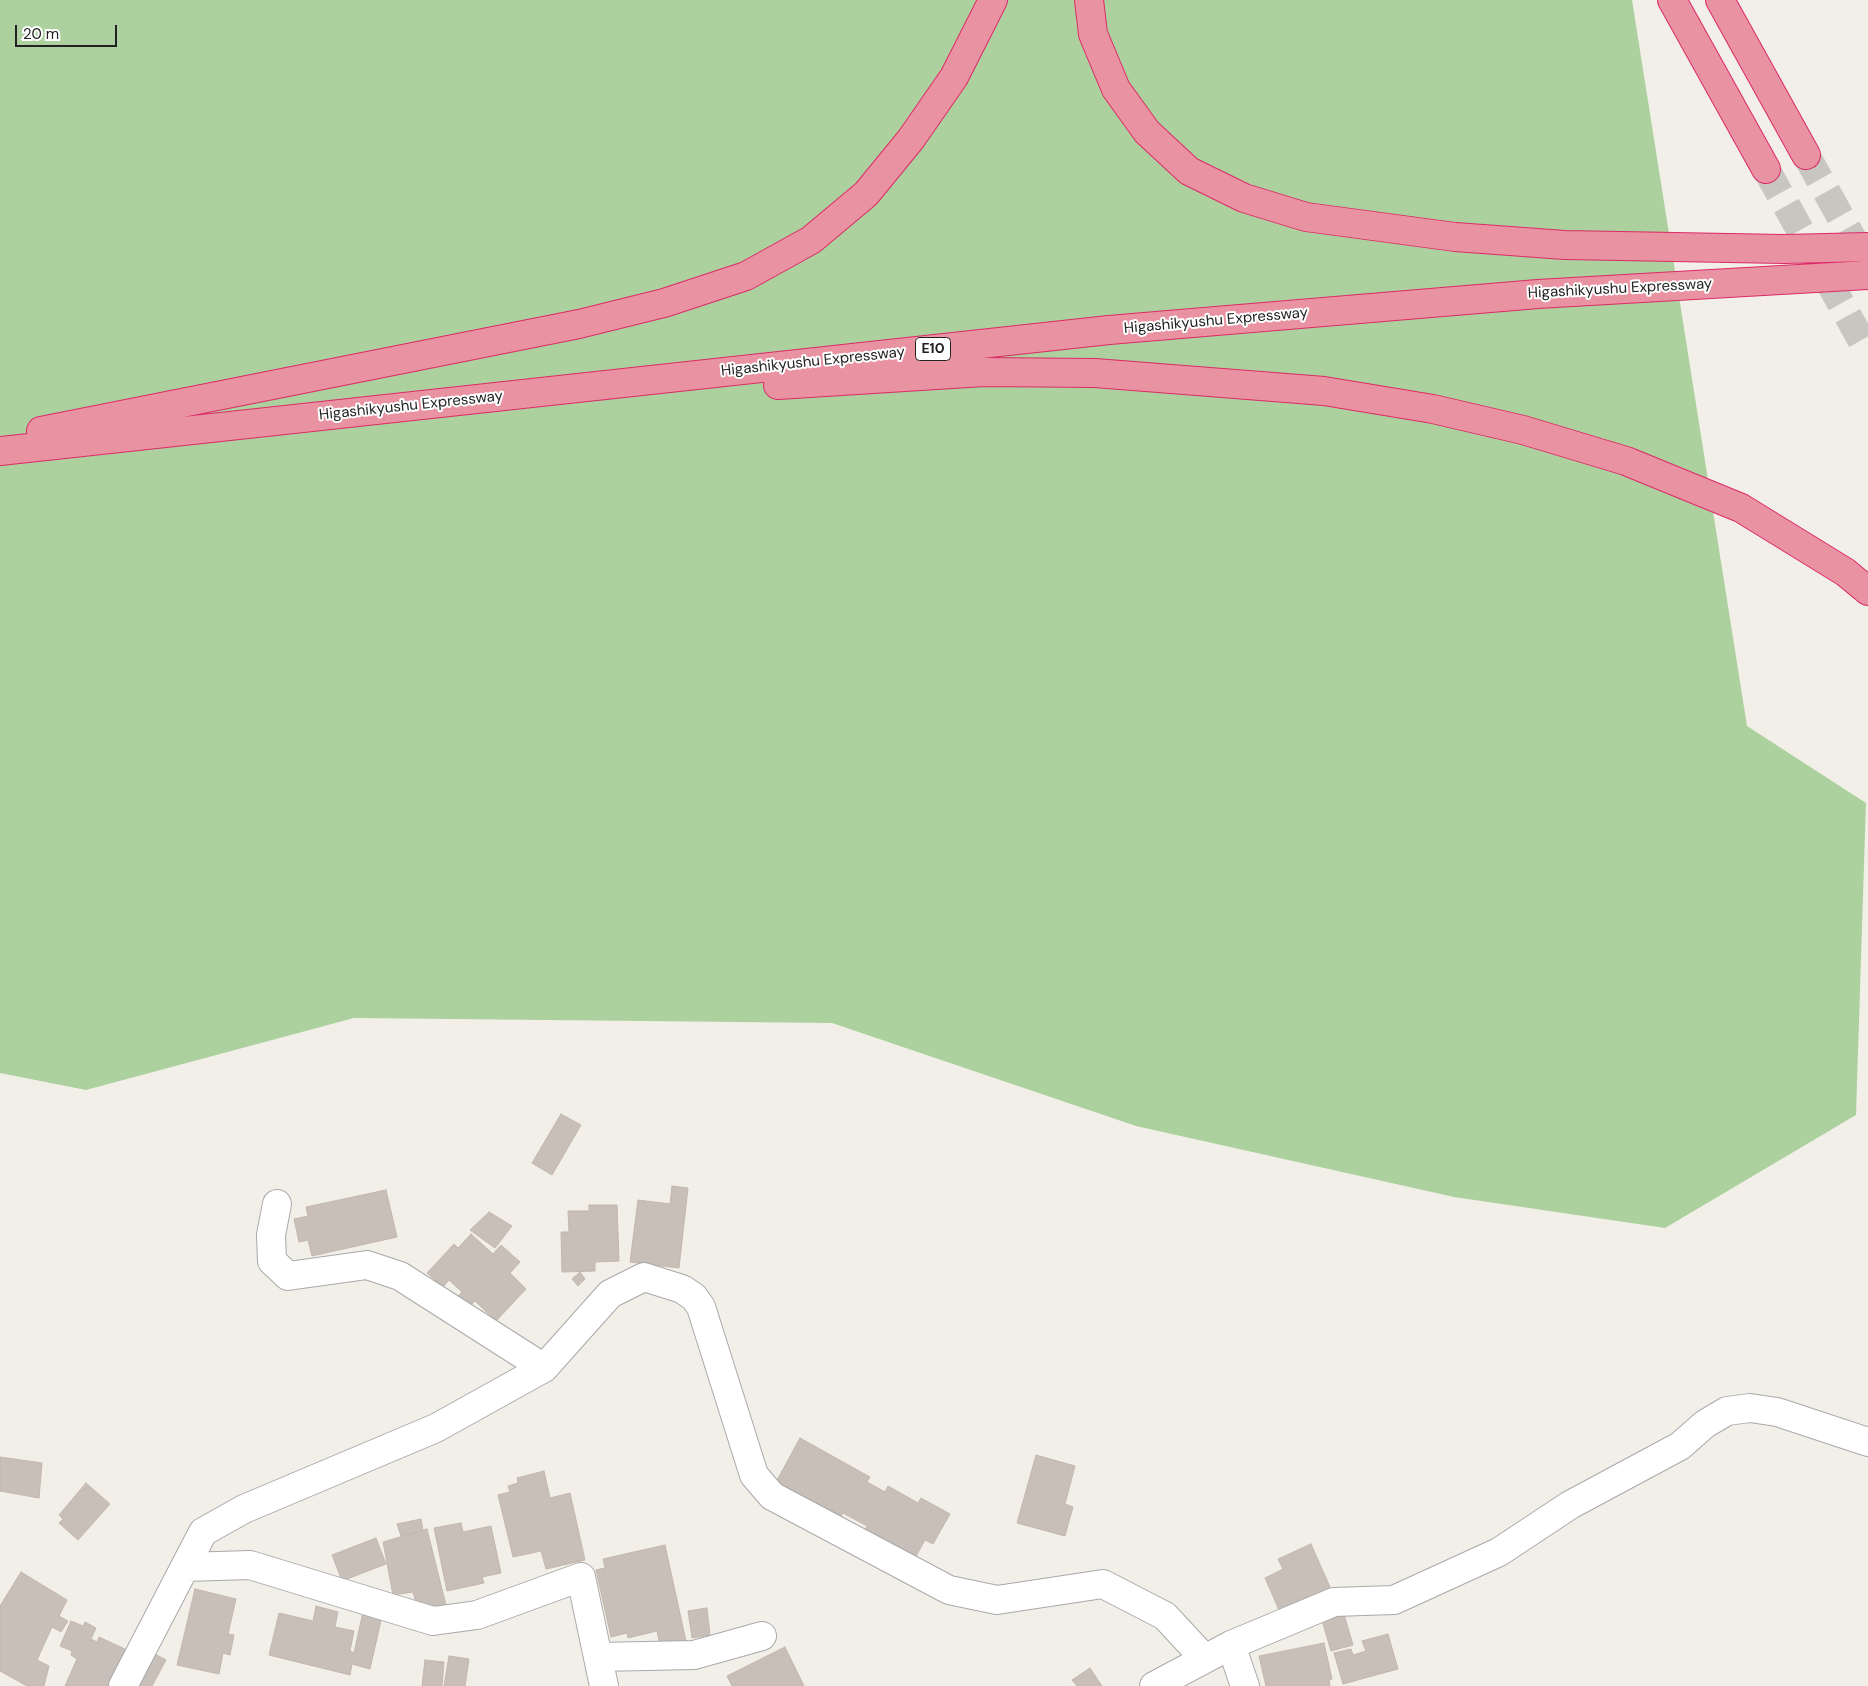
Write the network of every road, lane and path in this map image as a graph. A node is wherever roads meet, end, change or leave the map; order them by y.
1 (993, 0) edge
2 (1089, 0) edge
3 (1672, 0) edge
4 (1720, 0) edge
5 (1806, 155) tunnel mouth
6 (1766, 169) tunnel mouth
7 (1868, 247) edge
8 (1868, 275) edge
9 (0, 439) edge
10 (72, 443) junction
11 (0, 451) edge
12 (1868, 591) edge
13 (277, 1204) dead end
14 (544, 1368) junction
15 (1868, 1442) edge
16 (185, 1567) junction
17 (762, 1636) dead end
18 (1230, 1645) junction
19 (598, 1656) junction
20 (1204, 1658) junction
21 (123, 1686) edge
22 (604, 1686) edge
23 (1154, 1686) edge
24 (1245, 1686) edge

1 - 9 highway
2 - 7 highway
3 - 6 highway
4 - 5 highway
8 - 10 highway, Higashikyushu Expressway / E10
10 - 11 highway, Higashikyushu Expressway / E10
10 - 12 highway
13 - 14 street
14 - 16 street
14 - 20 street
15 - 18 street
16 - 19 street
16 - 21 street
17 - 19 street
18 - 20 street
18 - 24 street
19 - 22 street
20 - 23 street

